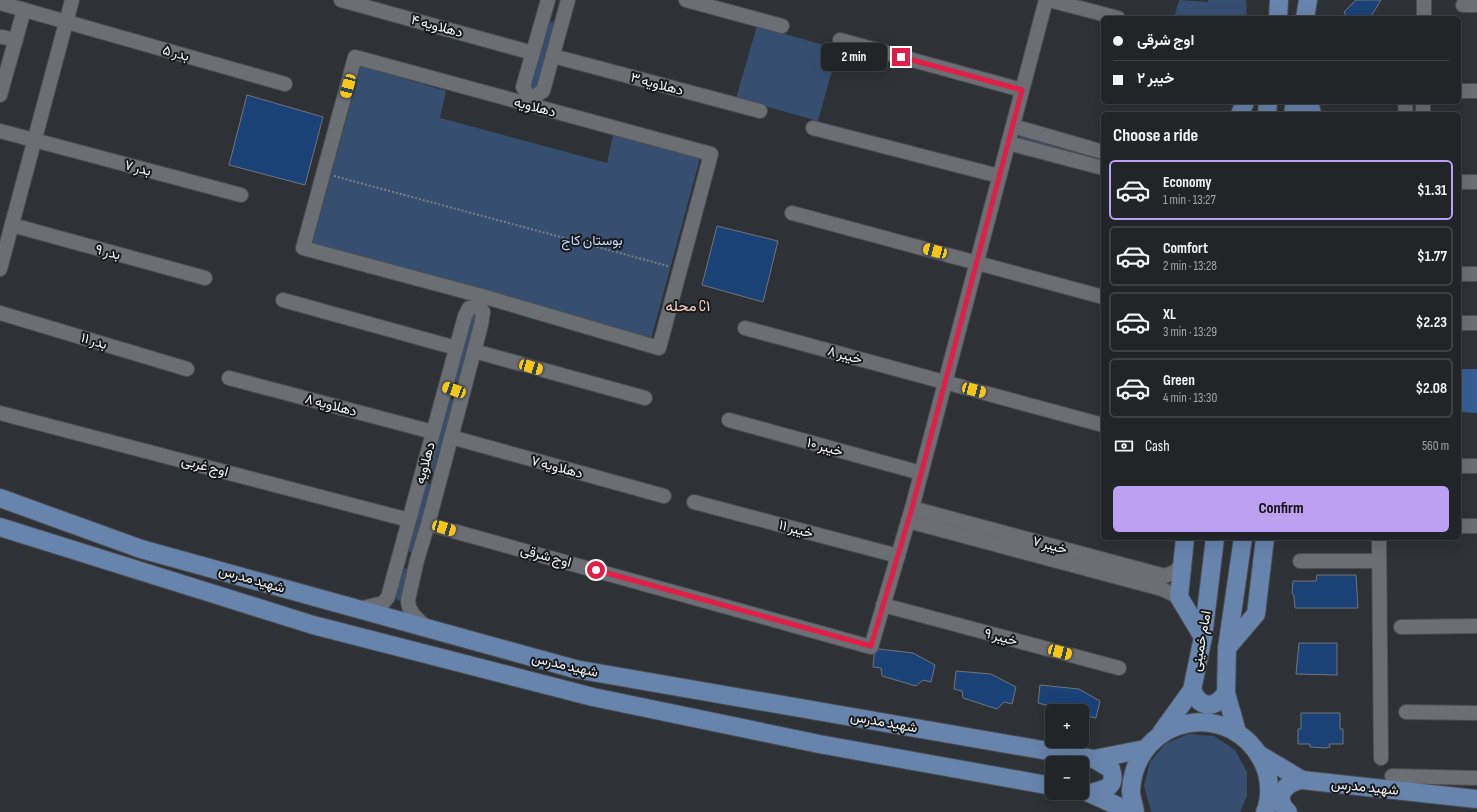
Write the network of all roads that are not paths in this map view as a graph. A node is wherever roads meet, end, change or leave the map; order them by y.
1 (72, 0) edge
2 (341, 0) edge
3 (568, 0) edge
4 (686, 0) edge
5 (1047, 0) edge
6 (1279, 0) edge
7 (1308, 0) edge
8 (1424, 0) edge
9 (0, 3) edge
10 (1463, 5) dead end
11 (1477, 5) edge
12 (547, 6) edge
13 (24, 10) junction
14 (1110, 16) edge
15 (1278, 16) edge
16 (1305, 16) edge
17 (1424, 16) edge
18 (564, 17) junction
19 (66, 23) junction
20 (782, 26) dead end
21 (840, 40) dead end
22 (533, 53) junction
23 (553, 56) junction
24 (285, 84) dead end
25 (1022, 90) junction
26 (1461, 91) edge
27 (1477, 91) edge
28 (0, 95) edge
29 (529, 102) junction
30 (760, 111) dead end
31 (1013, 126) junction
32 (813, 128) dead end
33 (0, 131) edge
34 (35, 140) junction
35 (1008, 143) junction
36 (1101, 151) edge
37 (1101, 167) edge
38 (999, 176) junction
39 (1461, 182) edge
40 (1477, 182) edge
41 (241, 196) dead end
42 (792, 213) dead end
43 (12, 225) junction
44 (2, 252) edge
45 (977, 262) junction
46 (0, 269) edge
47 (1461, 274) edge
48 (1477, 274) edge
49 (205, 278) dead end
50 (1101, 296) edge
51 (283, 300) dead end
52 (480, 301) junction
53 (0, 313) edge
54 (1461, 323) edge
55 (1477, 323) edge
56 (745, 328) dead end
57 (456, 348) junction
58 (474, 351) junction
59 (187, 369) dead end
60 (229, 378) dead end
61 (945, 382) junction
62 (446, 387) junction
63 (463, 393) junction
64 (646, 398) dead end
65 (0, 413) edge
66 (729, 420) dead end
67 (1101, 424) edge
68 (434, 432) junction
69 (451, 437) junction
70 (1461, 466) edge
71 (1477, 466) edge
72 (921, 473) junction
73 (422, 474) junction
74 (440, 481) junction
75 (664, 496) dead end
76 (0, 498) edge
77 (694, 502) dead end
78 (912, 508) junction
79 (409, 520) junction
80 (908, 521) junction
81 (428, 524) junction
82 (1461, 526) edge
83 (1477, 526) edge
84 (0, 527) edge
85 (1186, 540) edge
86 (1215, 540) edge
87 (1243, 540) edge
88 (1265, 540) edge
89 (1379, 540) edge
90 (1048, 551) junction
91 (401, 553) junction
92 (898, 556) junction
93 (417, 560) junction
94 (1300, 561) dead end
95 (1379, 561) junction
96 (1183, 562) junction
97 (1163, 582) junction
98 (1179, 597) junction
99 (883, 605) junction
100 (358, 609) junction
101 (1401, 626) dead end
102 (1477, 626) edge
103 (427, 628) junction
104 (1203, 637) junction
105 (1227, 648) junction
106 (1119, 668) dead end
107 (1192, 690) junction
108 (1226, 693) junction
109 (1406, 712) dead end
110 (1477, 713) edge
111 (1237, 732) junction
112 (1160, 734) junction
113 (1145, 749) junction
114 (1260, 755) junction
115 (1380, 758) dead end
116 (1094, 759) junction
117 (1392, 776) dead end
118 (1477, 778) edge
119 (1302, 780) junction
120 (1045, 785) edge
121 (1089, 792) edge
122 (1089, 793) edge
123 (1477, 799) edge
124 (1130, 812) edge
125 (1135, 812) edge
126 (1265, 812) edge
127 (1288, 812) edge

1 - 19 street
2 - 22 street, دهلاویه ۴
3 - 18 street, دهلاویه
4 - 20 street
5 - 14 street
5 - 25 street
6 - 15 main road
7 - 16 main road
8 - 17 street
9 - 13 street, بدر ۵
10 - 11 street
12 - 18 street
12 - 22 street, دهلاویه
13 - 19 street, بدر ۵
13 - 28 street
18 - 23 street, دهلاویه
19 - 24 street, بدر ۵
19 - 34 street
21 - 25 street
22 - 29 street, دهلاویه
23 - 29 street, دهلاویه
23 - 30 street, دهلاویه ۳
25 - 31 street
26 - 27 street
29 - 52 street, دهلاویه
29 - 52 street, دهلاویه
31 - 35 street
31 - 36 street
32 - 38 street
33 - 34 street, بدر ۷
34 - 41 street, بدر ۷
34 - 43 street
35 - 37 street
35 - 38 street
38 - 45 street
39 - 40 street
42 - 45 street
43 - 44 street
43 - 49 street, بدر ۹
44 - 46 street
45 - 50 street
45 - 61 street
47 - 48 street
51 - 57 street
52 - 57 street, دهلاویه
52 - 58 street, دهلاویه
53 - 59 street, بدر ۱۱
54 - 55 street
56 - 61 street, خیبر ۸
57 - 62 street, دهلاویه
58 - 63 street, دهلاویه
58 - 64 street
60 - 68 street, دهلاویه ۸
61 - 67 street, خیبر ۸
61 - 72 street
62 - 63 street
62 - 68 street, دهلاویه
63 - 69 street, دهلاویه
65 - 79 street, اوج غربی
66 - 72 street, خیبر ۱۰
68 - 73 street, دهلاویه
69 - 74 street, دهلاویه
69 - 75 street, دهلاویه ۷
70 - 71 street
72 - 78 street
73 - 74 street
73 - 79 street, دهلاویه
74 - 81 street, دهلاویه
76 - 100 main road, شهید مدرس
77 - 92 street, خیبر ۱۱
78 - 80 street
78 - 90 street, خیبر ۷
79 - 91 street, دهلاویه
80 - 90 street, خیبر ۷
80 - 92 street
81 - 93 street, دهلاویه
81 - 99 street, اوج شرقی
82 - 83 street
84 - 120 main road, شهید مدرس
85 - 96 main road
86 - 104 main road, امام خمینی
87 - 105 main road, امام خمینی
88 - 105 main road
89 - 95 street
90 - 97 street, خیبر ۷
91 - 93 street
91 - 100 street, دهلاویه
92 - 99 street
93 - 103 street, دهلاویه
94 - 95 street
95 - 115 street
96 - 97 street
96 - 98 main road
97 - 98 street, خیبر ۷
98 - 104 main road
99 - 106 street, خیبر ۹
100 - 103 main road, شهید مدرس
101 - 102 street
103 - 116 main road, شهید مدرس
104 - 107 main road, امام خمینی
105 - 108 main road, امام خمینی
107 - 108 main road
107 - 112 main road, امام خمینی
108 - 111 main road, امام خمینی
109 - 110 street
111 - 112 main road
111 - 114 main road
112 - 113 main road
113 - 116 main road, شهید مدرس
113 - 125 main road
114 - 119 main road, شهید مدرس
114 - 126 main road
116 - 121 main road
117 - 118 street
119 - 123 main road, شهید مدرس
119 - 127 main road
122 - 124 main road

